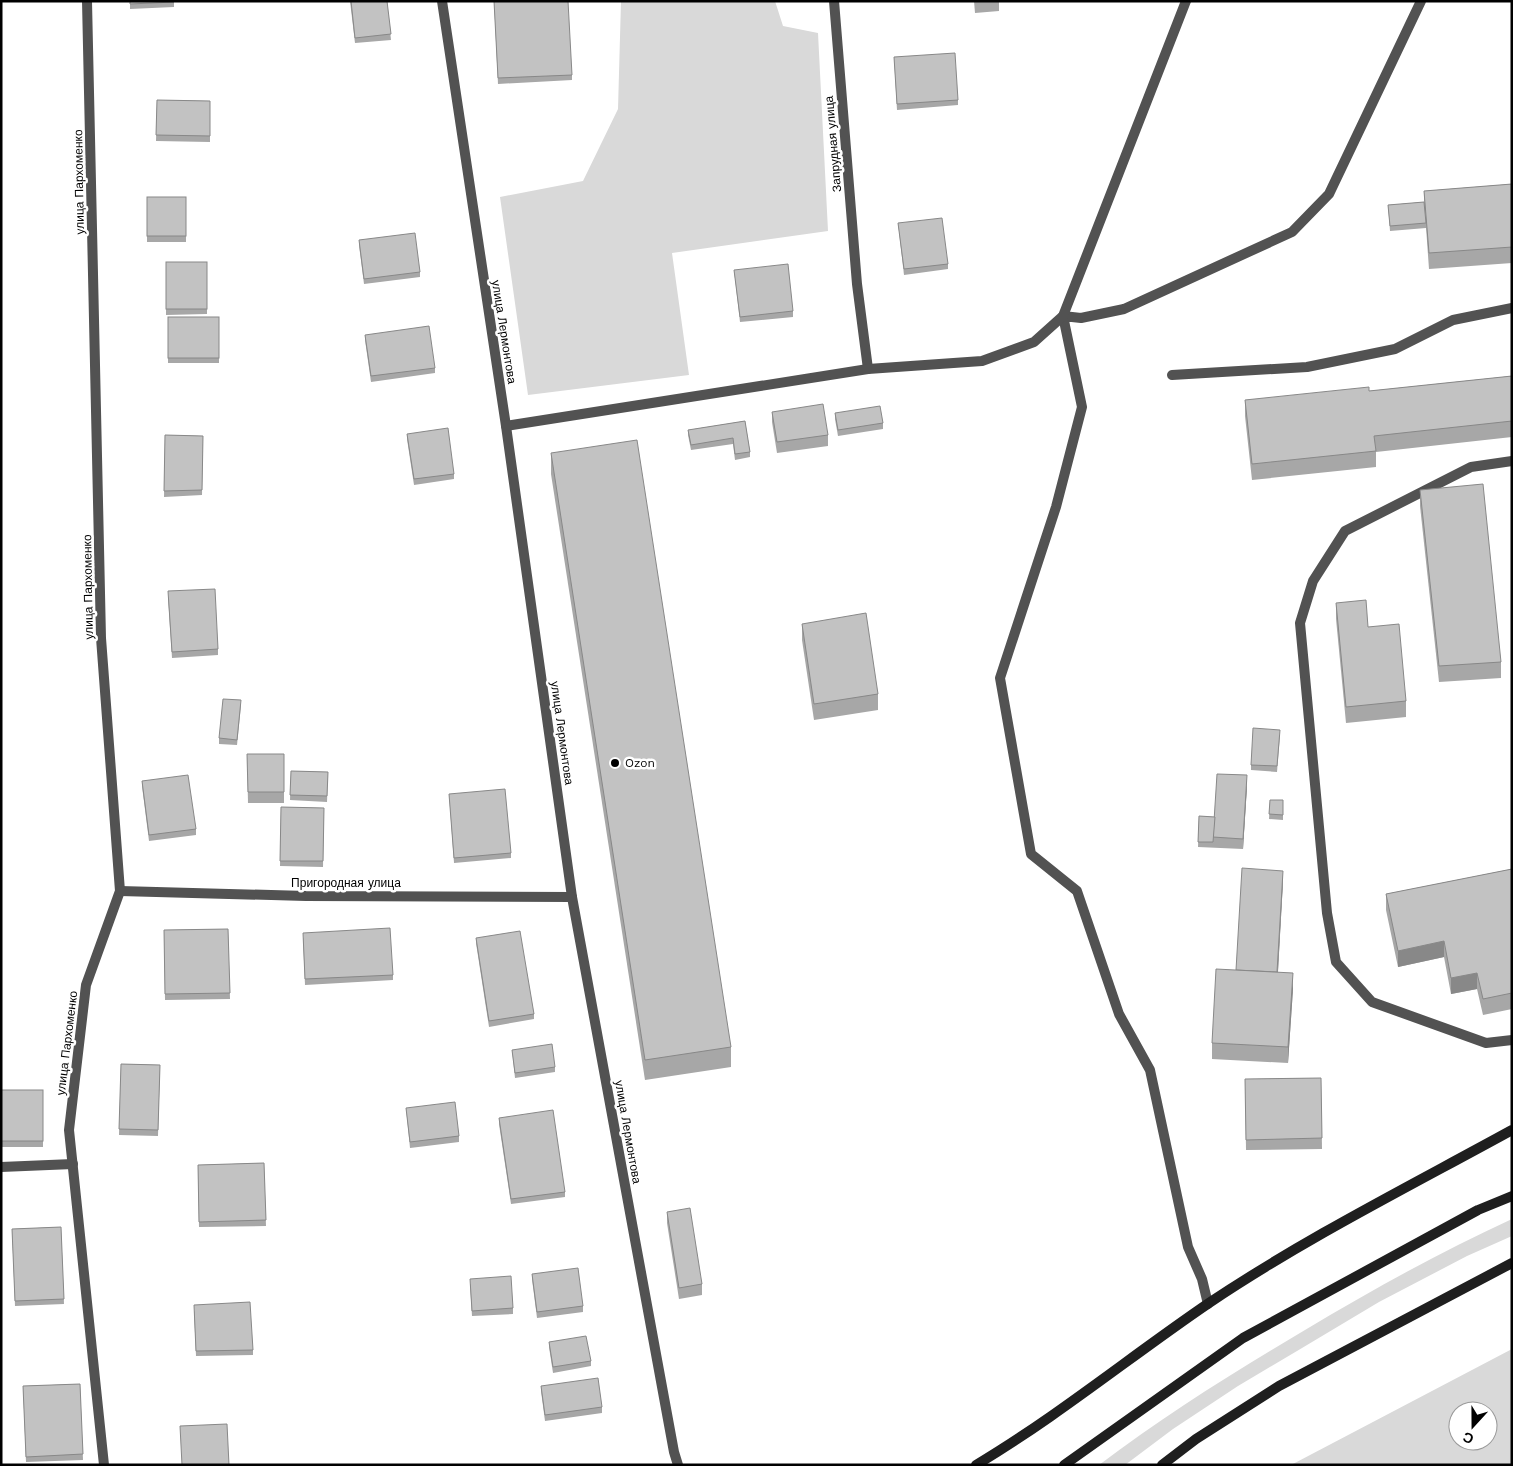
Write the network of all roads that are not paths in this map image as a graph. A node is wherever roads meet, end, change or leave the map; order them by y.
1 (87, 1) edge
2 (442, 1) edge
3 (834, 1) edge
4 (1186, 1) edge
5 (1421, 1) edge
6 (1512, 308) edge
7 (1063, 316) junction
8 (868, 369) junction
9 (1172, 375) dead end
10 (506, 426) junction
11 (1512, 461) edge
12 (120, 891) junction
13 (572, 897) junction
14 (1512, 1040) edge
15 (1512, 1130) edge
16 (72, 1164) junction
17 (1, 1167) edge
18 (1512, 1196) edge
19 (1512, 1263) edge
20 (1208, 1304) junction
21 (104, 1465) edge
22 (678, 1465) edge
23 (976, 1465) edge
24 (1064, 1465) edge
25 (1162, 1465) edge

1 - 12 street, улица Пархоменко
2 - 10 street, улица Лермонтова
3 - 8 street, Запрудная улица
4 - 7 street
5 - 7 street
6 - 9 street
7 - 8 street
7 - 20 street
8 - 10 street
10 - 13 street, улица Лермонтова
11 - 14 street
12 - 13 street, Пригородная улица
12 - 16 street, улица Пархоменко
13 - 22 street, улица Лермонтова
15 - 20 main road
16 - 17 street
16 - 21 street, улица Пархоменко
18 - 24 main road
19 - 25 main road
20 - 23 main road

